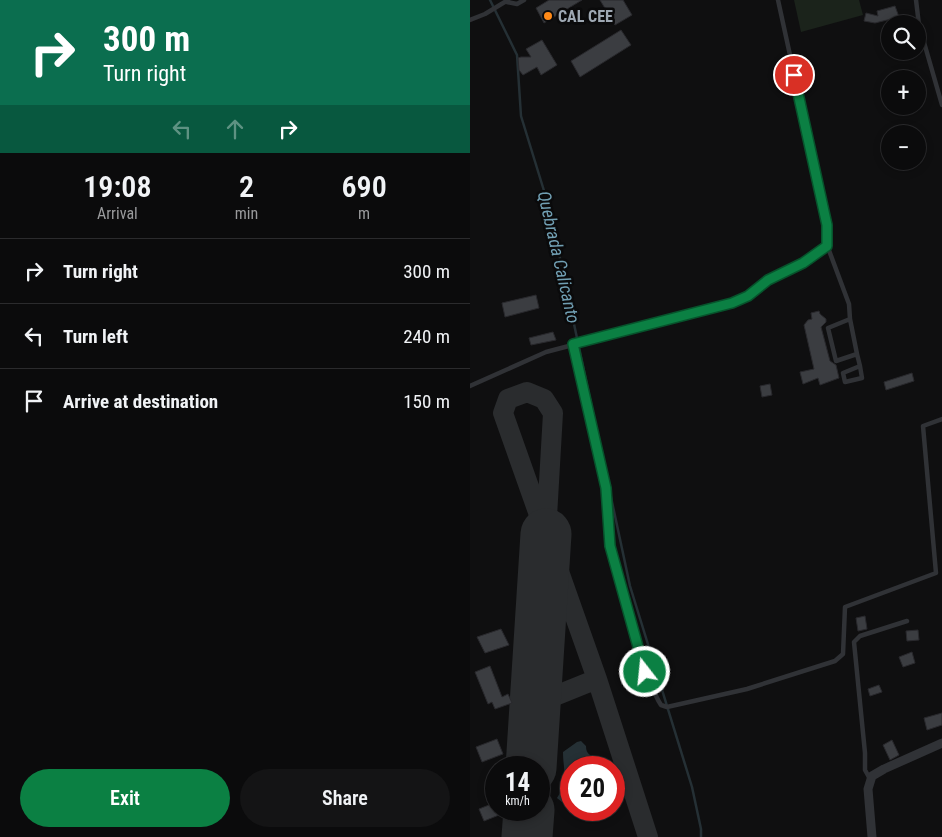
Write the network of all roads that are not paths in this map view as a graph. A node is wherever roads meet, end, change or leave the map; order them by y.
1 (524, 0) edge
2 (778, 0) edge
3 (916, 0) edge
4 (508, 1) edge
5 (470, 20) edge
6 (942, 105) edge
7 (827, 246) junction
8 (850, 319) junction
9 (574, 344) junction
10 (857, 354) junction
11 (860, 366) junction
12 (470, 386) edge
13 (942, 420) edge
14 (907, 622) dead end
15 (942, 743) edge
16 (870, 780) junction
17 (872, 837) edge

1 - 4 lane
2 - 7 lane
3 - 6 lane
4 - 5 lane
7 - 8 lane
7 - 9 lane
8 - 10 lane
8 - 10 lane
9 - 12 lane
9 - 13 lane
10 - 11 lane
11 - 11 lane
14 - 16 lane
15 - 16 street
16 - 17 street

